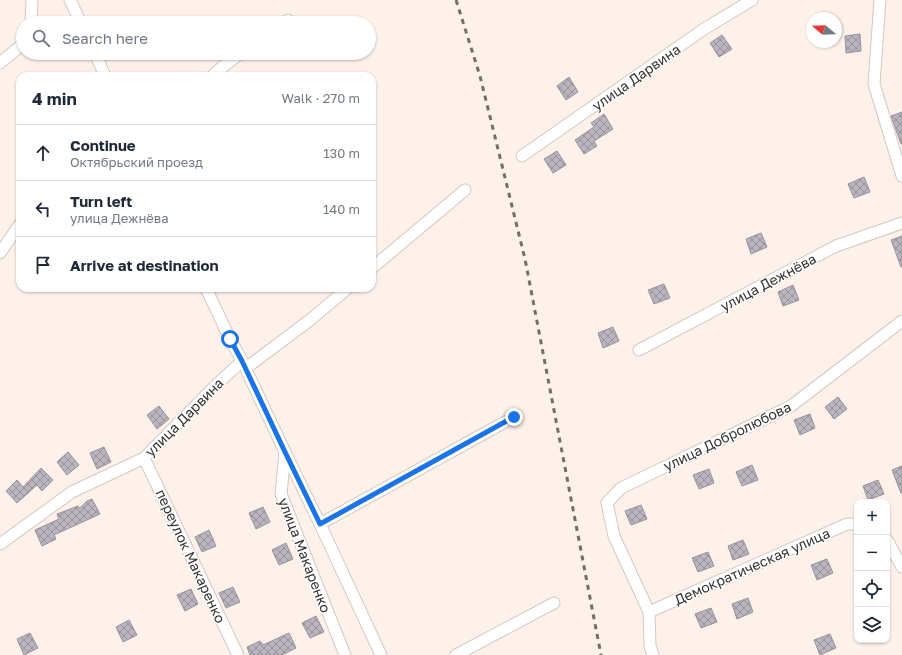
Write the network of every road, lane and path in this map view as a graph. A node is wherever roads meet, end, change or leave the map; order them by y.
1 (32, 0) edge
2 (70, 0) edge
3 (752, 0) edge
4 (880, 0) edge
5 (31, 16) edge
6 (78, 16) edge
7 (16, 50) edge
8 (98, 60) edge
9 (232, 60) edge
10 (0, 63) edge
11 (103, 72) edge
12 (216, 72) edge
13 (522, 156) dead end
14 (902, 176) edge
15 (465, 190) dead end
16 (902, 222) edge
17 (16, 230) edge
18 (0, 253) edge
19 (376, 265) edge
20 (208, 292) edge
21 (343, 292) edge
22 (902, 321) edge
23 (639, 350) dead end
24 (244, 365) junction
25 (514, 417) dead end
26 (285, 452) junction
27 (144, 458) junction
28 (320, 524) junction
29 (854, 524) edge
30 (0, 544) edge
31 (890, 545) edge
32 (902, 567) edge
33 (554, 603) dead end
34 (649, 612) junction
35 (238, 655) edge
36 (345, 655) edge
37 (381, 655) edge
38 (456, 655) edge
39 (652, 655) edge

1 - 5 street
2 - 6 street
3 - 13 street, улица Дарвина
4 - 14 street
7 - 10 street
8 - 11 street
9 - 12 street
15 - 19 street
16 - 23 street, улица Дежнёва
17 - 18 street
20 - 24 street
21 - 24 street, улица Дарвина
22 - 34 street, улица Добролюбова
24 - 26 street
24 - 27 street, улица Дарвина
25 - 28 street
26 - 28 street
26 - 36 street, улица Макаренко
27 - 30 street, улица Дарвина
27 - 35 street, переулок Макаренко
28 - 37 street
29 - 34 street, Демократическая улица
31 - 32 street
33 - 38 street
34 - 39 street

